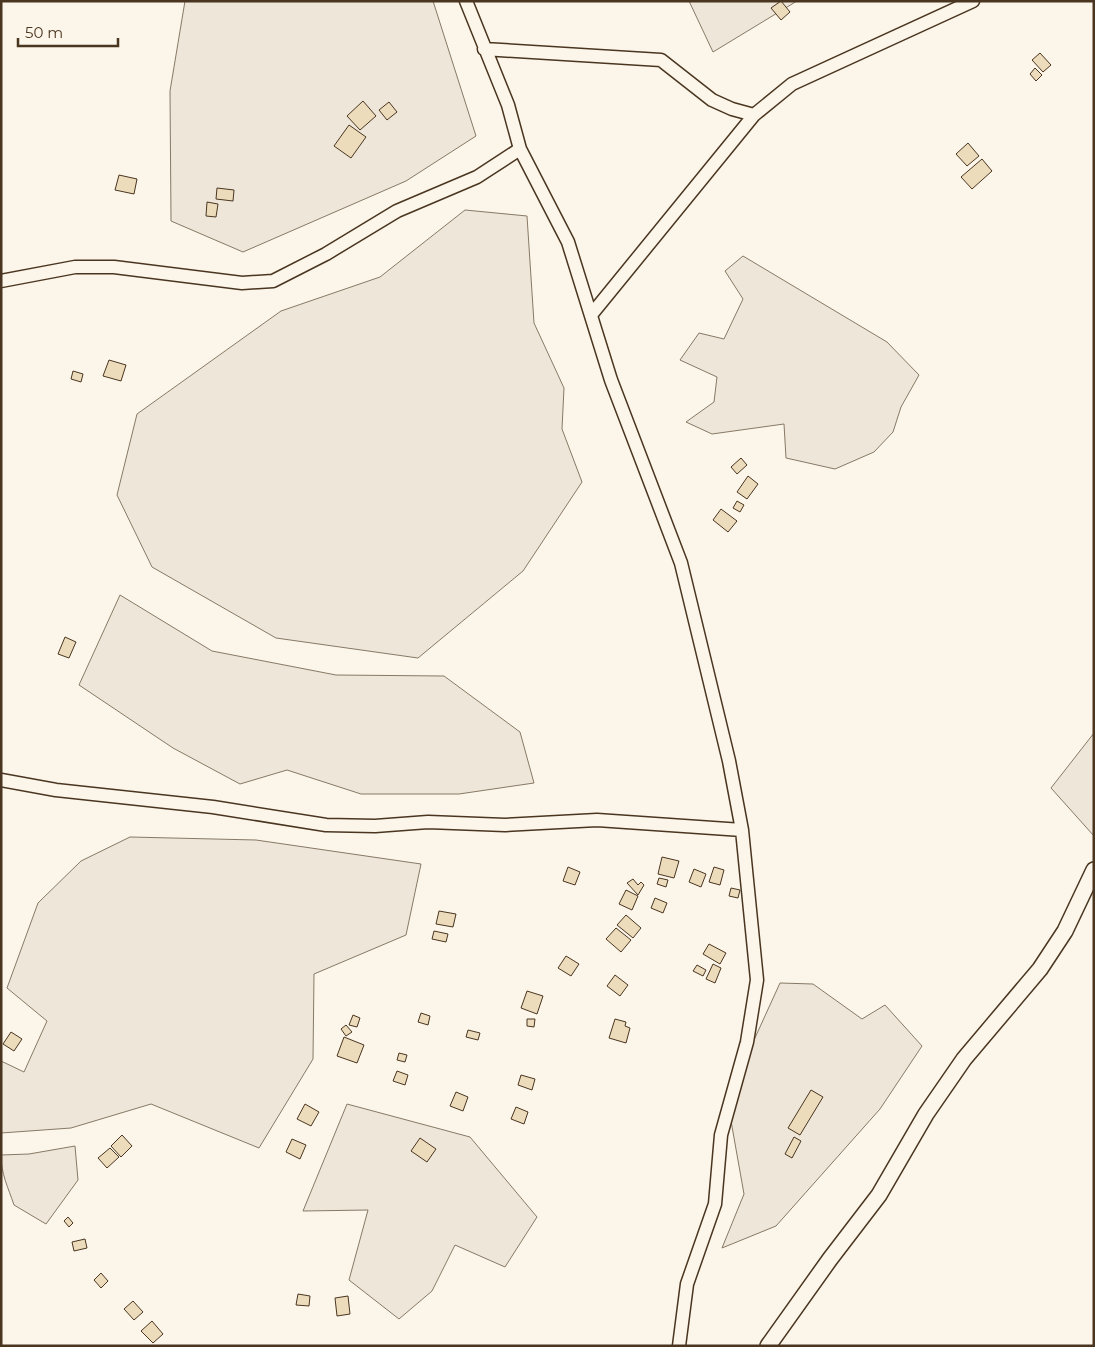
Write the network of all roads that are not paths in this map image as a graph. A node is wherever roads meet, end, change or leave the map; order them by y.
1 (466, 1) edge
2 (973, 1) edge
3 (484, 49) junction
4 (754, 115) junction
5 (520, 149) junction
6 (1, 281) edge
7 (591, 315) junction
8 (1, 780) edge
9 (742, 830) junction
10 (1094, 870) edge
11 (679, 1346) edge
12 (768, 1346) edge

1 - 3 street
2 - 4 street
3 - 4 street
3 - 5 street
4 - 7 street
5 - 6 street
5 - 7 street
7 - 9 street
8 - 9 street
9 - 11 street
10 - 12 street

